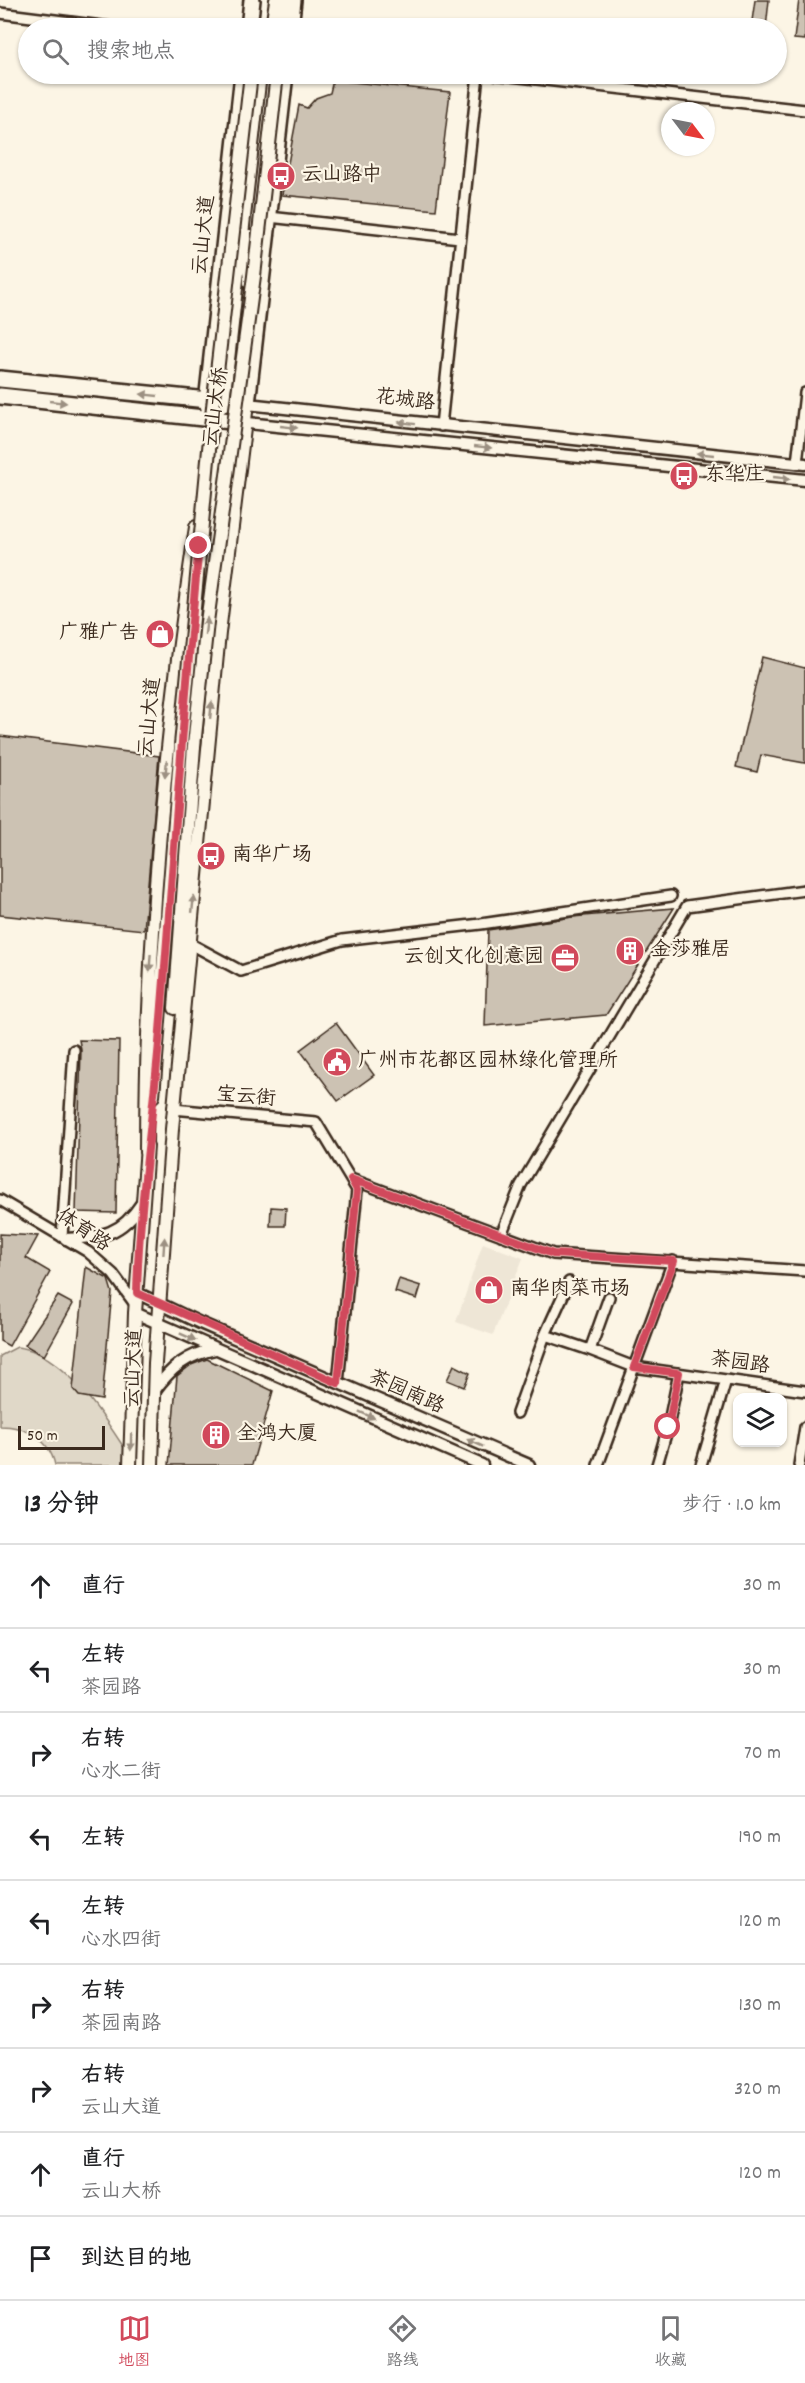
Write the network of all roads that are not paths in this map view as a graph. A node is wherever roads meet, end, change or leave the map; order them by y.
1 (252, 0) edge
2 (260, 0) edge
3 (268, 0) edge
4 (276, 0) edge
5 (285, 0) edge
6 (294, 0) edge
7 (0, 13) edge
8 (39, 18) edge
9 (250, 18) edge
10 (257, 18) edge
11 (266, 18) edge
12 (273, 18) edge
13 (283, 18) edge
14 (291, 18) edge
15 (242, 84) edge
16 (250, 84) edge
17 (259, 84) edge
18 (266, 84) edge
19 (276, 84) edge
20 (284, 84) edge
21 (477, 84) edge
22 (580, 84) edge
23 (805, 110) edge
24 (269, 217) junction
25 (248, 220) junction
26 (460, 238) junction
27 (257, 314) junction
28 (0, 379) edge
29 (805, 393) edge
30 (0, 396) edge
31 (207, 402) junction
32 (223, 403) junction
33 (247, 404) junction
34 (213, 420) junction
35 (238, 422) junction
36 (441, 426) junction
37 (801, 463) edge
38 (805, 480) edge
39 (187, 746) junction
40 (805, 890) edge
41 (671, 896) dead end
42 (189, 943) junction
43 (74, 1050) dead end
44 (173, 1109) junction
45 (171, 1129) junction
46 (146, 1153) junction
47 (351, 1179) junction
48 (0, 1200) edge
49 (142, 1203) junction
50 (501, 1235) junction
51 (64, 1238) junction
52 (674, 1261) junction
53 (805, 1271) edge
54 (568, 1282) dead end
55 (609, 1297) dead end
56 (136, 1303) junction
57 (160, 1304) junction
58 (157, 1324) junction
59 (545, 1335) junction
60 (215, 1349) junction
61 (590, 1350) junction
62 (634, 1367) junction
63 (679, 1373) junction
64 (726, 1380) junction
65 (338, 1383) junction
66 (154, 1391) junction
67 (805, 1391) edge
68 (517, 1413) dead end
69 (805, 1427) edge
70 (130, 1465) edge
71 (152, 1465) edge
72 (482, 1465) edge
73 (529, 1465) edge
74 (598, 1465) edge
75 (657, 1465) edge
76 (701, 1465) edge
77 (799, 1465) edge

1 - 9 highway
2 - 10 main road
3 - 11 main road
4 - 12 main road
5 - 13 main road
6 - 14 highway
7 - 8 street
15 - 31 highway, 云山大道
16 - 39 main road, 云山大桥, bridge
17 - 25 main road
18 - 25 main road
39 -> 19 main road, 云山大桥, bridge
20 - 24 highway
21 - 26 street
22 - 23 street
24 - 26 street
24 - 27 highway
25 - 27 main road
25 - 32 main road
26 - 36 street
27 - 33 highway
31 -> 28 highway, 花城路
29 - 37 street
30 -> 34 highway, 花城路
31 - 32 highway, 花城路
31 - 34 highway, 云山大道
32 - 33 highway, 花城路
32 - 34 main road
32 - 35 main road
33 - 35 highway
36 -> 33 street, 花城路
34 - 35 highway, 花城路
34 -> 46 main road, 云山大道
35 -> 38 street, 花城路
42 -> 35 main road, 云山大道
37 -> 36 street, 花城路
39 - 45 main road, 云山大道
39 - 46 main road, 云山大道
40 - 50 street
41 - 42 street
42 - 44 main road, 云山大道
43 - 51 street
44 - 45 main road, 云山大道
44 - 47 street, 宝云街
57 -> 45 main road, 云山大道
46 - 49 main road, 云山大道
47 - 50 street
47 - 65 street
48 - 51 street, 体育路
49 - 51 street
49 - 56 main road, 云山大道
50 - 52 street
51 - 56 street, 体育路
52 - 53 street
52 - 62 street
54 - 59 street
55 - 61 street
56 - 57 street, 茶园南路
56 - 58 street, 茶园南路
56 -> 70 main road, 云山大道
57 - 58 main road, 云山大道
57 - 65 street, 茶园南路
58 -> 60 street, 茶园南路
58 - 66 main road, 云山大道
59 - 61 street, 茶园路
59 - 68 street
60 - 66 street
60 -> 72 street, 茶园南路
61 - 62 street, 茶园路
62 - 63 street, 茶园路
62 - 74 street
63 - 64 street, 茶园路
63 - 75 street
64 - 67 street, 茶园路
64 - 76 street
73 -> 65 street, 茶园南路
66 - 71 main road, 云山大道
69 - 77 street

